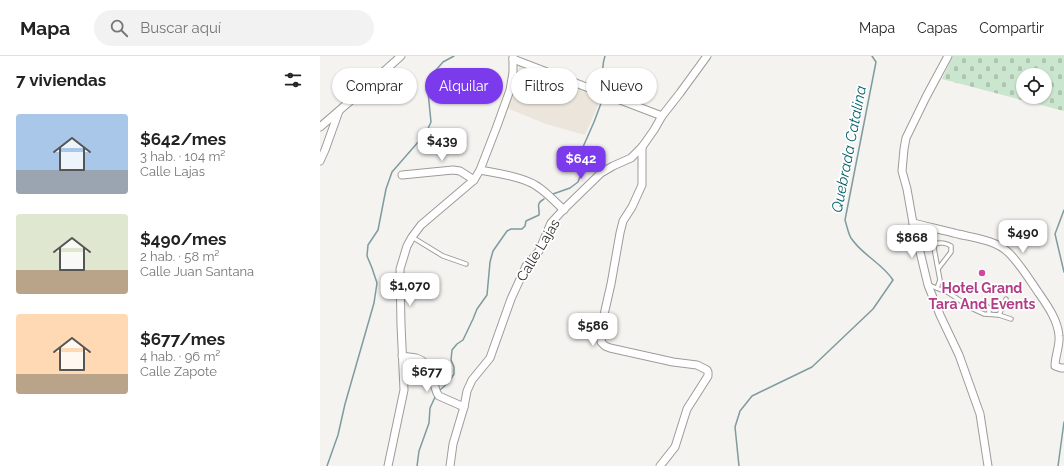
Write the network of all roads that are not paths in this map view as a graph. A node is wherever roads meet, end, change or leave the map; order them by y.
1 (401, 56) edge
2 (707, 56) edge
3 (948, 56) edge
4 (513, 57) edge
5 (339, 110) junction
6 (662, 116) junction
7 (320, 127) edge
8 (642, 147) junction
9 (320, 161) edge
10 (480, 170) junction
11 (402, 175) dead end
12 (474, 180) junction
13 (564, 210) junction
14 (913, 224) junction
15 (412, 237) junction
16 (466, 264) dead end
17 (938, 269) junction
18 (928, 284) junction
19 (937, 288) junction
20 (1006, 299) dead end
21 (971, 308) junction
22 (989, 314) junction
23 (1000, 315) junction
24 (1011, 319) dead end
25 (402, 356) junction
26 (1064, 368) edge
27 (464, 407) junction
28 (388, 466) edge
29 (450, 466) edge
30 (660, 466) edge
31 (988, 466) edge

1 - 5 street
2 - 6 street, Calle Lajas
3 - 14 street
4 - 6 street
4 - 10 street
5 - 7 street
5 - 9 street
6 - 8 street, Calle Lajas
8 - 13 street, Calle Lajas
8 - 30 street
10 - 12 street
10 - 13 street
11 - 12 street
12 - 15 street
13 - 27 street, Calle Lajas
14 - 18 street
14 - 26 street
15 - 16 lane
15 - 25 street
17 - 17 lane
17 - 19 lane
18 - 19 lane
18 - 31 street
19 - 21 lane
20 - 23 lane
21 - 22 lane
21 - 22 lane
22 - 23 lane
23 - 24 lane
25 - 27 street
25 - 28 street
27 - 29 street, Calle Lajas

